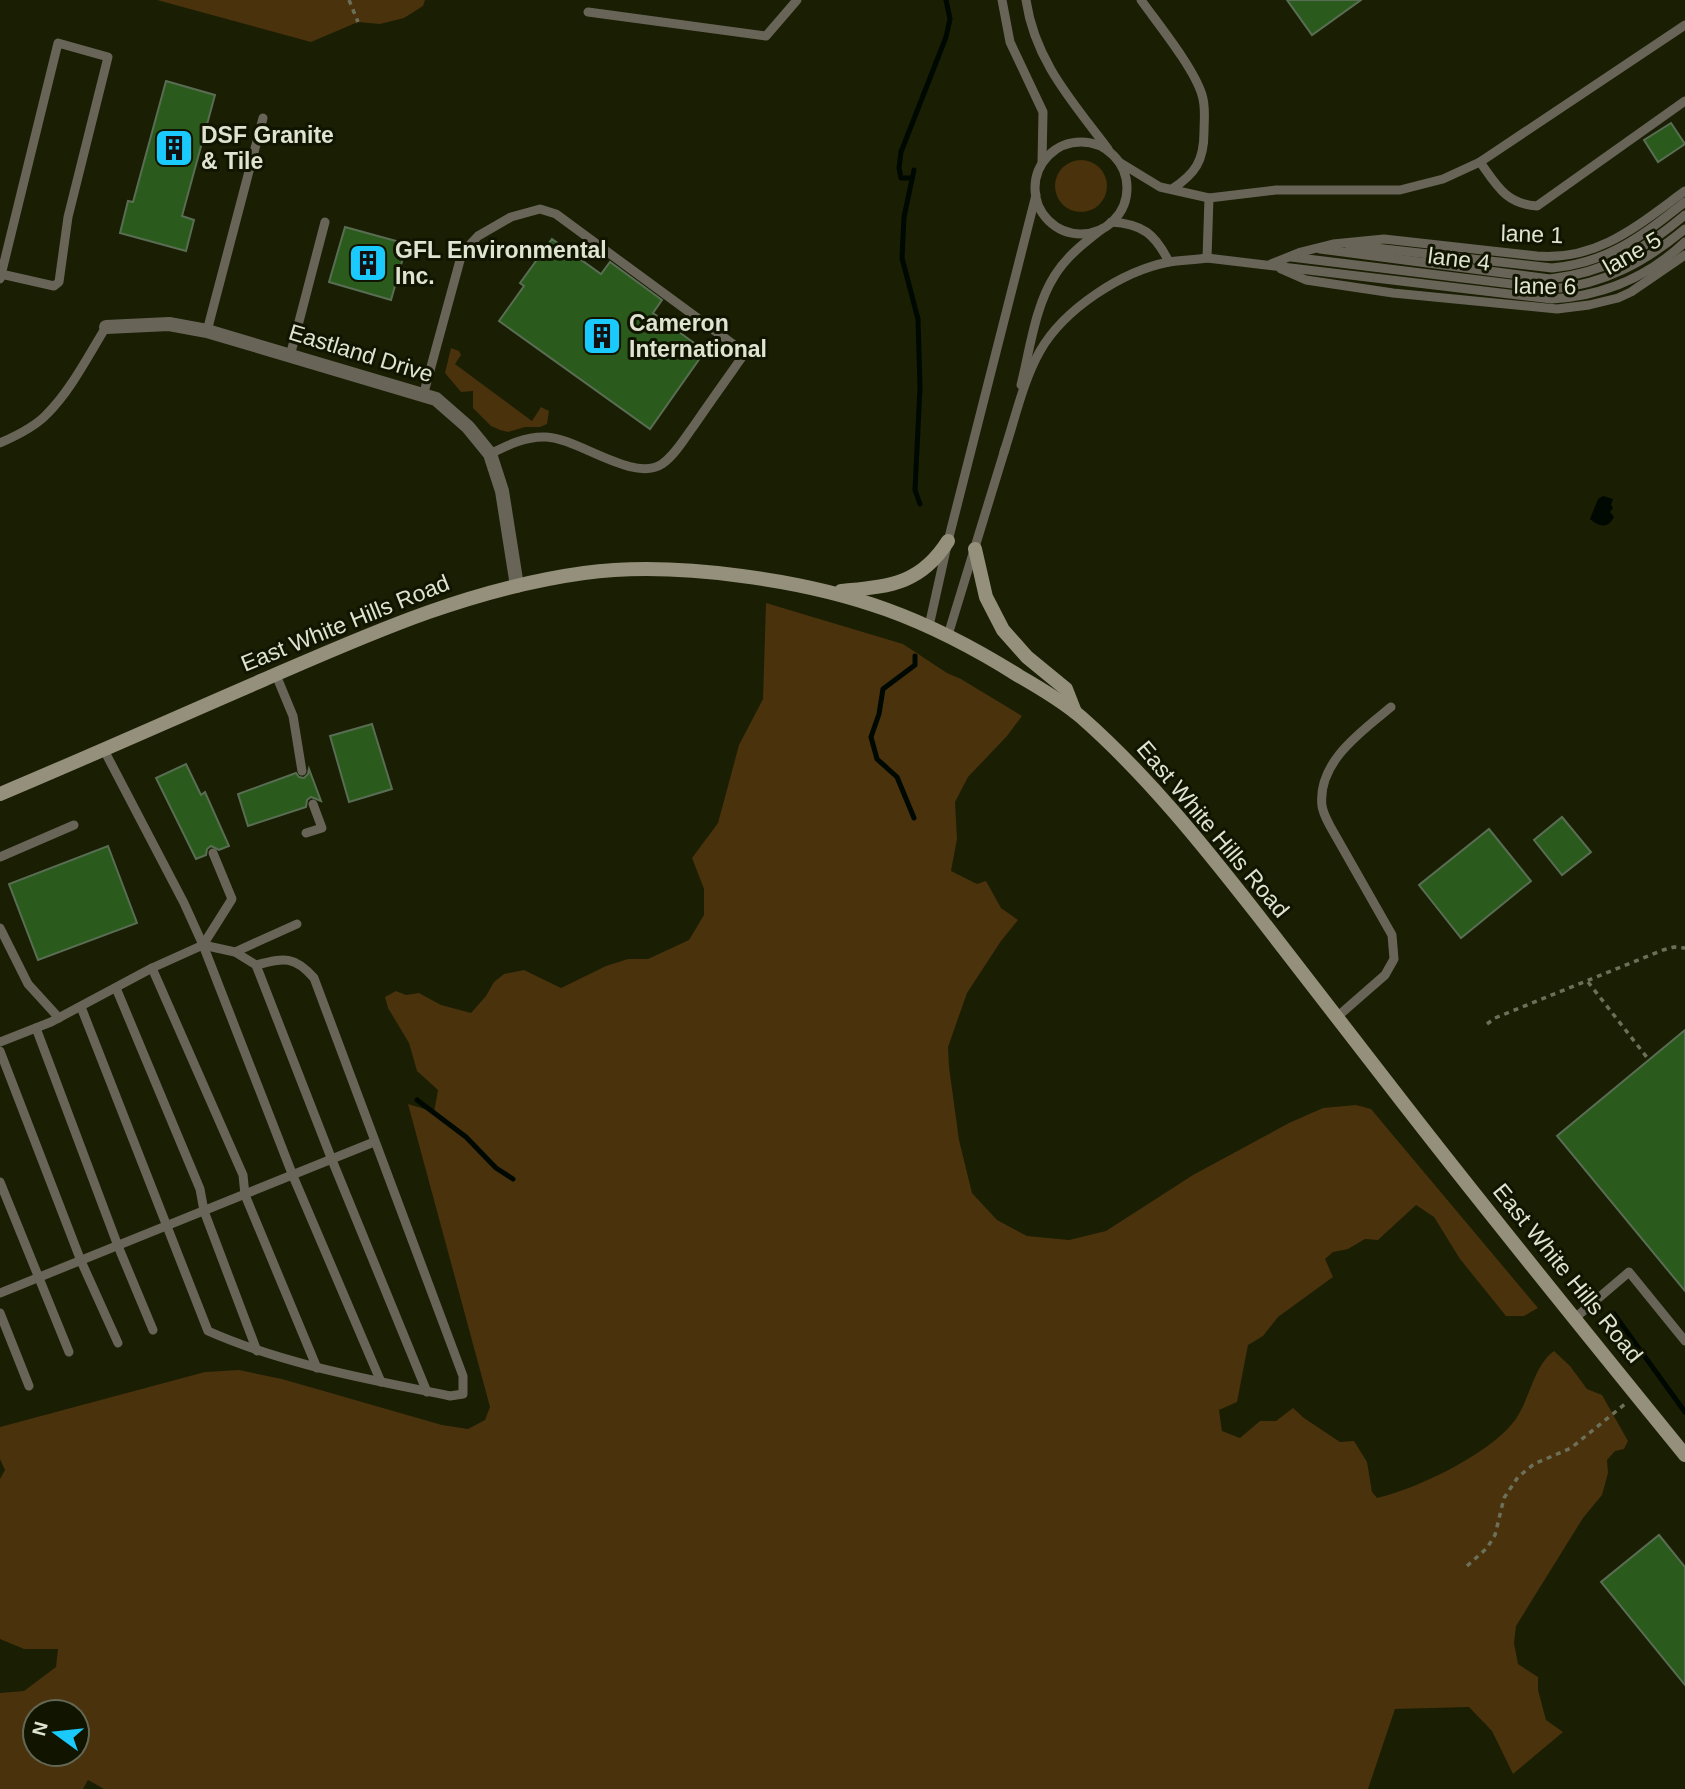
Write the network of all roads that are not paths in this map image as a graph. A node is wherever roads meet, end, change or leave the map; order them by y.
1 (797, 0) edge
2 (1002, 0) edge
3 (1027, 0) edge
4 (1141, 0) edge
5 (588, 12) dead end
6 (1684, 27) edge
7 (1685, 101) edge
8 (262, 118) dead end
9 (1109, 150) junction
10 (1119, 162) junction
11 (1480, 162) junction
12 (1042, 163) junction
13 (1172, 189) junction
14 (1685, 191) edge
15 (1035, 195) junction
16 (1209, 198) junction
17 (1685, 202) edge
18 (1685, 215) edge
19 (1658, 217) junction
20 (325, 222) dead end
21 (1111, 222) junction
22 (1102, 229) junction
23 (1685, 229) edge
24 (1670, 234) junction
25 (1315, 248) junction
26 (1683, 248) edge
27 (1396, 250) junction
28 (1289, 257) junction
29 (1207, 258) junction
30 (1169, 262) junction
31 (1270, 265) junction
32 (1, 276) edge
33 (106, 327) joint
34 (207, 331) junction
35 (290, 356) junction
36 (424, 396) junction
37 (0, 443) edge
38 (1004, 452) junction
39 (491, 454) junction
40 (948, 541) junction
41 (975, 549) junction
42 (517, 586) junction
43 (836, 592) junction
44 (929, 626) junction
45 (948, 635) junction
46 (276, 674) junction
47 (1391, 707) dead end
48 (1075, 712) junction
49 (104, 750) junction
50 (302, 771) dead end
51 (0, 794) edge
52 (313, 804) dead end
53 (74, 825) dead end
54 (306, 833) dead end
55 (213, 853) dead end
56 (0, 857) edge
57 (298, 924) dead end
58 (0, 928) edge
59 (203, 945) junction
60 (235, 952) junction
61 (256, 965) junction
62 (152, 968) junction
63 (116, 988) junction
64 (81, 1007) junction
65 (1338, 1017) junction
66 (59, 1018) junction
67 (36, 1028) junction
68 (0, 1042) edge
69 (0, 1051) edge
70 (374, 1143) junction
71 (332, 1160) junction
72 (293, 1176) junction
73 (0, 1182) edge
74 (245, 1195) junction
75 (204, 1211) junction
76 (167, 1226) junction
77 (118, 1246) junction
78 (81, 1261) junction
79 (40, 1278) junction
80 (0, 1293) edge
81 (0, 1313) edge
82 (1575, 1318) junction
83 (153, 1330) dead end
84 (1685, 1342) edge
85 (118, 1343) dead end
86 (257, 1351) junction
87 (69, 1352) dead end
88 (317, 1368) junction
89 (382, 1382) junction
90 (29, 1386) dead end
91 (427, 1392) junction
92 (1685, 1455) edge

1 - 5 lane
2 - 12 lane
3 - 9 lane
4 - 13 lane
6 - 11 lane
7 - 11 lane
8 - 34 lane
9 - 10 lane
9 - 12 lane
10 - 13 lane
10 - 21 lane
11 - 16 lane
12 - 15 lane
13 - 16 lane
14 - 19 lane
15 - 22 lane
15 - 40 lane
16 - 29 lane
17 - 19 lane
18 - 24 lane
19 - 27 lane, lane 1
20 - 35 lane
21 - 22 lane
21 - 30 lane
22 - 38 lane
23 - 24 lane
24 - 27 lane
24 - 28 lane, lane 4
25 - 27 lane
25 - 27 lane
25 - 28 lane
26 - 31 lane, lane 5
26 - 31 lane, lane 6
28 - 31 lane
29 - 30 lane
29 - 31 lane
30 - 38 lane
32 - 32 lane
33 - 34 street, Eastland Drive
33 - 37 lane
34 - 35 street, Eastland Drive
35 - 36 street, Eastland Drive
36 - 39 street, Eastland Drive
36 - 39 lane
38 - 41 lane
39 - 42 street, Eastland Drive
40 - 43 main road
40 - 44 lane
41 - 45 lane
41 - 48 main road
42 - 43 main road, East White Hills Road
42 - 46 main road, East White Hills Road
43 - 44 main road, East White Hills Road
44 - 45 main road, East White Hills Road
45 - 48 main road, East White Hills Road
46 - 49 main road, East White Hills Road
46 - 50 lane
47 - 65 lane
48 - 65 main road, East White Hills Road
49 - 51 main road, East White Hills Road
49 - 59 lane
52 - 54 lane
53 - 56 lane
55 - 59 lane
57 - 60 lane
58 - 66 lane
59 - 60 lane
59 - 62 lane
59 - 72 lane
60 - 61 lane
61 - 70 lane
61 - 71 lane
62 - 63 lane
62 - 74 lane
63 - 64 lane
63 - 75 lane
64 - 66 lane
64 - 76 lane
65 - 82 main road, East White Hills Road
66 - 67 lane
67 - 68 lane
67 - 77 lane
69 - 78 lane
70 - 71 lane
70 - 91 lane
71 - 72 lane
71 - 91 lane
72 - 74 lane
72 - 89 lane
73 - 79 lane
74 - 75 lane
74 - 88 lane
75 - 76 lane
75 - 86 lane
76 - 77 lane
76 - 86 lane
77 - 78 lane
77 - 83 lane
78 - 79 lane
78 - 85 lane
79 - 80 lane
79 - 87 lane
81 - 90 lane
82 - 84 lane
82 - 92 main road, East White Hills Road
86 - 88 lane
88 - 89 lane
89 - 91 lane

